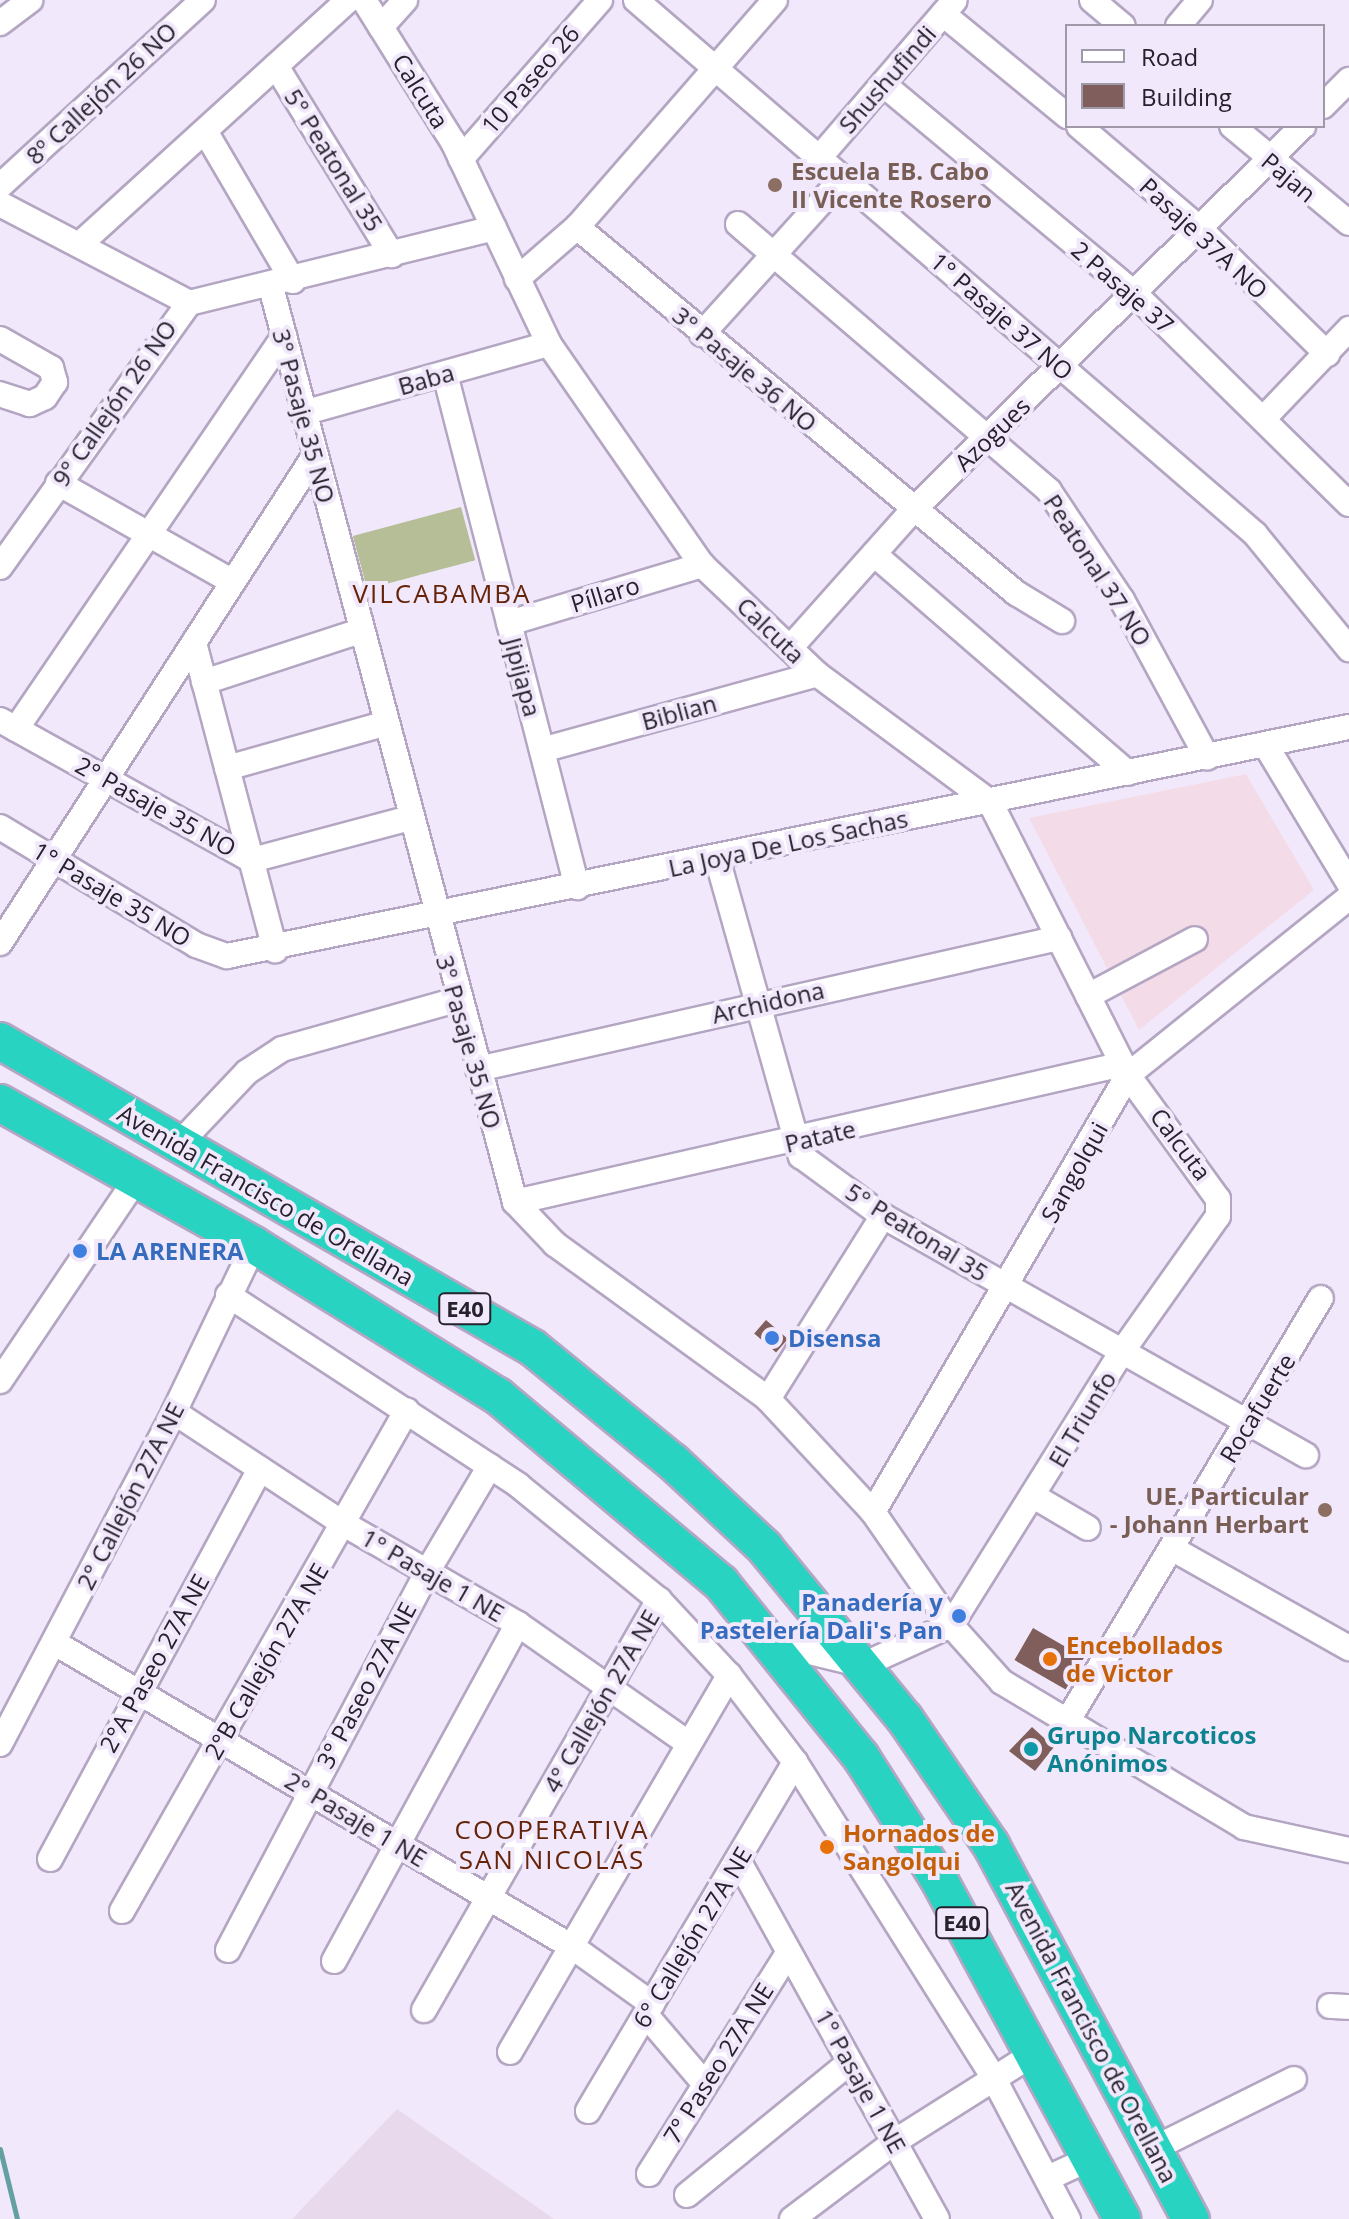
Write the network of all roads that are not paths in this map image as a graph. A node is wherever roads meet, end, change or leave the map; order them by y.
1 (30, 0) edge
2 (203, 0) edge
3 (348, 0) edge
4 (364, 0) edge
5 (405, 0) edge
6 (600, 0) edge
7 (636, 0) edge
8 (775, 0) edge
9 (1092, 0) edge
10 (1200, 0) edge
11 (949, 7) edge
12 (0, 23) edge
13 (1121, 24) edge
14 (1180, 24) edge
15 (381, 27) junction
16 (276, 66) junction
17 (717, 69) junction
18 (1349, 80) edge
19 (883, 84) junction
20 (1325, 104) edge
21 (1065, 114) edge
22 (1086, 128) edge
23 (1234, 128) edge
24 (1301, 128) edge
25 (205, 131) junction
26 (819, 158) junction
27 (461, 159) junction
28 (1269, 160) junction
29 (843, 178) junction
30 (0, 186) edge
31 (0, 204) edge
32 (1349, 223) edge
33 (738, 224) dead end
34 (577, 227) junction
35 (494, 228) junction
36 (1199, 228) junction
37 (79, 245) junction
38 (774, 254) junction
39 (392, 255) junction
40 (517, 279) junction
41 (282, 284) junction
42 (1134, 293) junction
43 (189, 303) junction
44 (1349, 329) edge
45 (702, 334) junction
46 (284, 336) junction
47 (0, 339) edge
48 (549, 344) junction
49 (1327, 354) junction
50 (1060, 366) junction
51 (445, 374) junction
52 (0, 394) edge
53 (303, 413) junction
54 (1265, 417) junction
55 (988, 438) junction
56 (315, 455) junction
57 (58, 483) junction
58 (1349, 504) edge
59 (914, 509) junction
60 (148, 535) junction
61 (874, 554) junction
62 (702, 565) junction
63 (0, 567) edge
64 (233, 582) junction
65 (1062, 621) dead end
66 (509, 623) junction
67 (360, 631) junction
68 (194, 643) junction
69 (790, 648) junction
70 (1349, 649) edge
71 (817, 674) junction
72 (204, 682) junction
73 (8, 724) edge
74 (384, 724) junction
75 (1349, 727) edge
76 (1265, 744) junction
77 (542, 750) junction
78 (1207, 757) junction
79 (227, 768) junction
80 (1128, 773) junction
81 (107, 778) junction
82 (990, 802) junction
83 (410, 818) junction
84 (0, 827) edge
85 (717, 858) junction
86 (53, 859) junction
87 (252, 860) junction
88 (1349, 883) edge
89 (577, 887) junction
90 (1349, 897) edge
91 (434, 917) junction
92 (1059, 938) junction
93 (1195, 939) dead end
94 (0, 943) edge
95 (275, 950) junction
96 (227, 956) joint
97 (1088, 996) junction
98 (456, 1000) junction
99 (758, 1004) junction
100 (0, 1041) edge
101 (478, 1069) junction
102 (1126, 1070) junction
103 (7, 1107) edge
104 (793, 1142) junction
105 (178, 1145) junction
106 (136, 1179) junction
107 (515, 1202) junction
108 (883, 1216) junction
109 (1218, 1216) joint
110 (254, 1245) junction
111 (1009, 1287) junction
112 (228, 1295) junction
113 (1321, 1298) dead end
114 (1121, 1353) junction
115 (0, 1381) edge
116 (768, 1399) junction
117 (407, 1410) junction
118 (174, 1412) junction
119 (1248, 1424) junction
120 (1306, 1455) dead end
121 (490, 1466) junction
122 (260, 1469) junction
123 (1035, 1497) junction
124 (873, 1512) junction
125 (344, 1524) junction
126 (1088, 1528) dead end
127 (1173, 1549) junction
128 (427, 1572) junction
129 (659, 1600) junction
130 (518, 1624) junction
131 (951, 1625) junction
132 (55, 1643) junction
133 (773, 1643) junction
134 (1349, 1648) edge
135 (863, 1665) junction
136 (729, 1675) junction
137 (610, 1686) junction
138 (138, 1689) junction
139 (1067, 1722) junction
140 (222, 1740) junction
141 (688, 1743) junction
142 (0, 1744) edge
143 (795, 1762) junction
144 (309, 1790) junction
145 (401, 1845) junction
146 (1349, 1850) edge
147 (50, 1859) dead end
148 (738, 1860) junction
149 (488, 1898) junction
150 (122, 1911) dead end
151 (574, 1948) junction
152 (228, 1950) dead end
153 (789, 1952) junction
154 (334, 1961) dead end
155 (649, 2009) junction
156 (424, 2010) dead end
157 (510, 2052) dead end
158 (1033, 2054) junction
159 (850, 2062) junction
160 (993, 2077) junction
161 (1294, 2079) dead end
162 (704, 2083) junction
163 (588, 2111) dead end
164 (894, 2142) junction
165 (1155, 2148) junction
166 (1089, 2159) junction
167 (649, 2174) dead end
168 (1048, 2178) junction
169 (687, 2195) dead end
170 (818, 2211) edge
171 (792, 2219) edge
172 (937, 2219) edge
173 (1068, 2219) edge
174 (1122, 2219) edge
175 (1191, 2219) edge

1 - 12 street
2 - 30 street, 8º Callejón 26 NO
3 - 16 street
4 - 15 street, Calcuta
5 - 15 street
6 - 27 street, 10 Paseo 26
7 - 17 street, 1° Pasaje 37 NO
8 - 17 street
9 - 13 street
10 - 14 street
11 - 19 street, Shushufindi
11 - 21 street
15 - 27 street, Calcuta
16 - 25 street
16 - 39 street, 5° Peatonal 35
17 - 26 street, 1° Pasaje 37 NO
17 - 34 street
18 - 20 street
19 - 26 street, Shushufindi
19 - 42 street, 2 Pasaje 37
22 - 36 street, Pasaje 37A NO
23 - 28 street, Pajan
24 - 28 street, Azogues
25 - 37 street
25 - 41 street, 3° Pasaje 35 NO
26 - 29 street, 1° Pasaje 37 NO
27 - 35 street, Calcuta
28 - 32 street, Pajan
28 - 36 street, Azogues
29 - 38 street
29 - 50 street, 1° Pasaje 37 NO
31 - 37 street
33 - 38 street, Peatonal 37 NO
34 - 40 street
34 - 45 street, 3° Pasaje 36 NO
35 - 39 street, 9° Callejón 26 NO
35 - 40 street, Calcuta
36 - 42 street, Azogues
36 - 49 street, Pasaje 37A NO
37 - 43 street
38 - 45 street
38 - 55 street, Peatonal 37 NO
39 - 41 street, 9° Callejón 26 NO
40 - 48 street, Calcuta
41 - 43 street, 9° Callejón 26 NO
41 - 46 street, 3° Pasaje 35 NO
42 - 50 street, Azogues
42 - 54 street, 2 Pasaje 37
43 - 57 street, 9° Callejón 26 NO
44 - 49 street
45 - 59 street, 3° Pasaje 36 NO
46 - 53 street, 3° Pasaje 35 NO
46 - 60 street
47 - 52 street
48 - 51 street, Baba
48 - 62 street, Calcuta
49 - 54 street
50 - 55 street, Azogues
50 - 70 street, 1° Pasaje 37 NO
51 - 53 street, Baba
51 - 66 street, Jipijapa
53 - 56 street, 3° Pasaje 35 NO
54 - 58 street, 2 Pasaje 37
55 - 59 street, Azogues
55 - 78 street, Peatonal 37 NO
56 - 64 street
56 - 67 street, 3° Pasaje 35 NO
57 - 60 street
57 - 63 street, 9° Callejón 26 NO
59 - 61 street, Azogues
59 - 65 street, 3° Pasaje 36 NO
60 - 64 street
60 - 73 street
61 - 69 street, Azogues
61 - 80 street
62 - 66 street, Píllaro
62 - 69 street, Calcuta
64 - 68 street
66 - 77 street, Jipijapa
67 - 72 street
67 - 74 street, 3° Pasaje 35 NO
68 - 72 street
68 - 81 street
69 - 71 street, Calcuta
71 - 77 street, Biblian
71 - 82 street, Calcuta
72 - 79 street
73 - 81 street, 2° Pasaje 35 NO
74 - 79 street
74 - 83 street, 3° Pasaje 35 NO
75 - 76 street, La Joya De Los Sachas
76 - 78 street, La Joya De Los Sachas
76 - 88 street
77 - 89 street, Jipijapa
78 - 80 street, La Joya De Los Sachas
79 - 87 street
80 - 82 street, La Joya De Los Sachas
81 - 86 street
81 - 87 street, 2° Pasaje 35 NO
82 - 85 street, La Joya De Los Sachas
82 - 92 street, Calcuta
83 - 87 street, 2° Pasaje 35 NO
83 - 91 street, 3° Pasaje 35 NO
84 - 86 street, 1° Pasaje 35 NO
85 - 89 street, La Joya De Los Sachas
85 - 99 street, 5° Peatonal 35
86 - 94 street
86 - 96 street, 1° Pasaje 35 NO
87 - 95 street
89 - 91 street, La Joya De Los Sachas
90 - 102 street, Sangolqui
91 - 95 street, La Joya De Los Sachas
91 - 98 street, 3° Pasaje 35 NO
92 - 97 street, Calcuta
92 - 99 street, Archidona
93 - 97 street
95 - 96 street, La Joya De Los Sachas
97 - 102 street, Calcuta
98 - 101 street, 3° Pasaje 35 NO
98 - 105 street
99 - 101 street, Archidona
99 - 104 street, 5° Peatonal 35
100 - 105 highway, Avenida Francisco de Orellana / E40
101 - 107 street, 3° Pasaje 35 NO
102 - 104 street, Patate
102 - 109 street, Calcuta
102 - 111 street, Sangolqui
103 - 106 highway, Avenida Francisco de Orellana / E40
104 - 107 street, Patate
104 - 108 street, 5° Peatonal 35
105 - 135 highway, Avenida Francisco de Orellana / E40
106 - 110 highway, Avenida Francisco de Orellana / E40
106 - 115 street
107 - 116 street, 3° Pasaje 35 NO
108 - 111 street, 5° Peatonal 35
108 - 116 street
109 - 114 street, El Triunfo
110 - 112 street, 2° Callejón 27A NE
110 - 133 highway, Avenida Francisco de Orellana / E40
111 - 114 street, 5° Peatonal 35
111 - 124 street, Sangolqui
112 - 117 street
112 - 118 street, 2° Callejón 27A NE
113 - 119 street, Rocafuerte
114 - 119 street, 5° Peatonal 35
114 - 123 street, El Triunfo
116 - 124 street, 3° Pasaje 35 NO
117 - 121 street
117 - 125 street, 2°B Callejón 27A NE
118 - 122 street, 1° Pasaje 1 NE
118 - 132 street, 2° Callejón 27A NE
119 - 120 street, 5° Peatonal 35
119 - 127 street, Rocafuerte
121 - 128 street, 3° Paseo 27A NE
121 - 129 street
122 - 125 street, 1° Pasaje 1 NE
122 - 138 street, 2°A Paseo 27A NE
123 - 126 street
123 - 131 street, El Triunfo
124 - 131 street, 3° Pasaje 35 NO
125 - 128 street, 1° Pasaje 1 NE
125 - 140 street, 2°B Callejón 27A NE
127 - 134 street
127 - 139 street, Rocafuerte
128 - 130 street, 1° Pasaje 1 NE
128 - 144 street, 3° Paseo 27A NE
129 - 136 street
129 - 137 street, 4° Callejón 27A NE
130 - 137 street, 1° Pasaje 1 NE
130 - 145 street
131 - 135 street
131 - 139 street, 3° Pasaje 35 NO
132 - 138 street, 2° Pasaje 1 NE
132 - 142 street, 2° Callejón 27A NE
133 - 135 street
133 - 158 highway, Avenida Francisco de Orellana / E40
135 - 165 highway, Avenida Francisco de Orellana / E40
136 - 141 street
136 - 143 street
137 - 141 street, 1° Pasaje 1 NE
137 - 149 street, 4° Callejón 27A NE
138 - 140 street, 2° Pasaje 1 NE
138 - 147 street, 2°A Paseo 27A NE
139 - 146 street, 3° Pasaje 35 NO
140 - 144 street, 2° Pasaje 1 NE
140 - 150 street, 2°B Callejón 27A NE
141 - 151 street
143 - 148 street, 6° Callejón 27A NE
143 - 160 street
144 - 145 street, 2° Pasaje 1 NE
144 - 152 street, 3° Paseo 27A NE
145 - 149 street, 2° Pasaje 1 NE
145 - 154 street
148 - 153 street, 1° Pasaje 1 NE
148 - 155 street, 6° Callejón 27A NE
149 - 151 street, 2° Pasaje 1 NE
149 - 156 street, 4° Callejón 27A NE
151 - 155 street, 2° Pasaje 1 NE
151 - 157 street
153 - 159 street, 1° Pasaje 1 NE
153 - 162 street, 7° Paseo 27A NE
155 - 162 street, 2° Pasaje 1 NE
155 - 163 street, 6° Callejón 27A NE
158 - 160 street
158 - 166 highway, Avenida Francisco de Orellana / E40
159 - 164 street, 1° Pasaje 1 NE
159 - 169 street
160 - 164 street
160 - 168 street
161 - 165 street
162 - 167 street, 7° Paseo 27A NE
164 - 170 street
164 - 172 street, 1° Pasaje 1 NE
165 - 175 highway, Avenida Francisco de Orellana / E40
166 - 168 street
166 - 174 highway, Avenida Francisco de Orellana / E40
168 - 173 street
170 - 171 street

